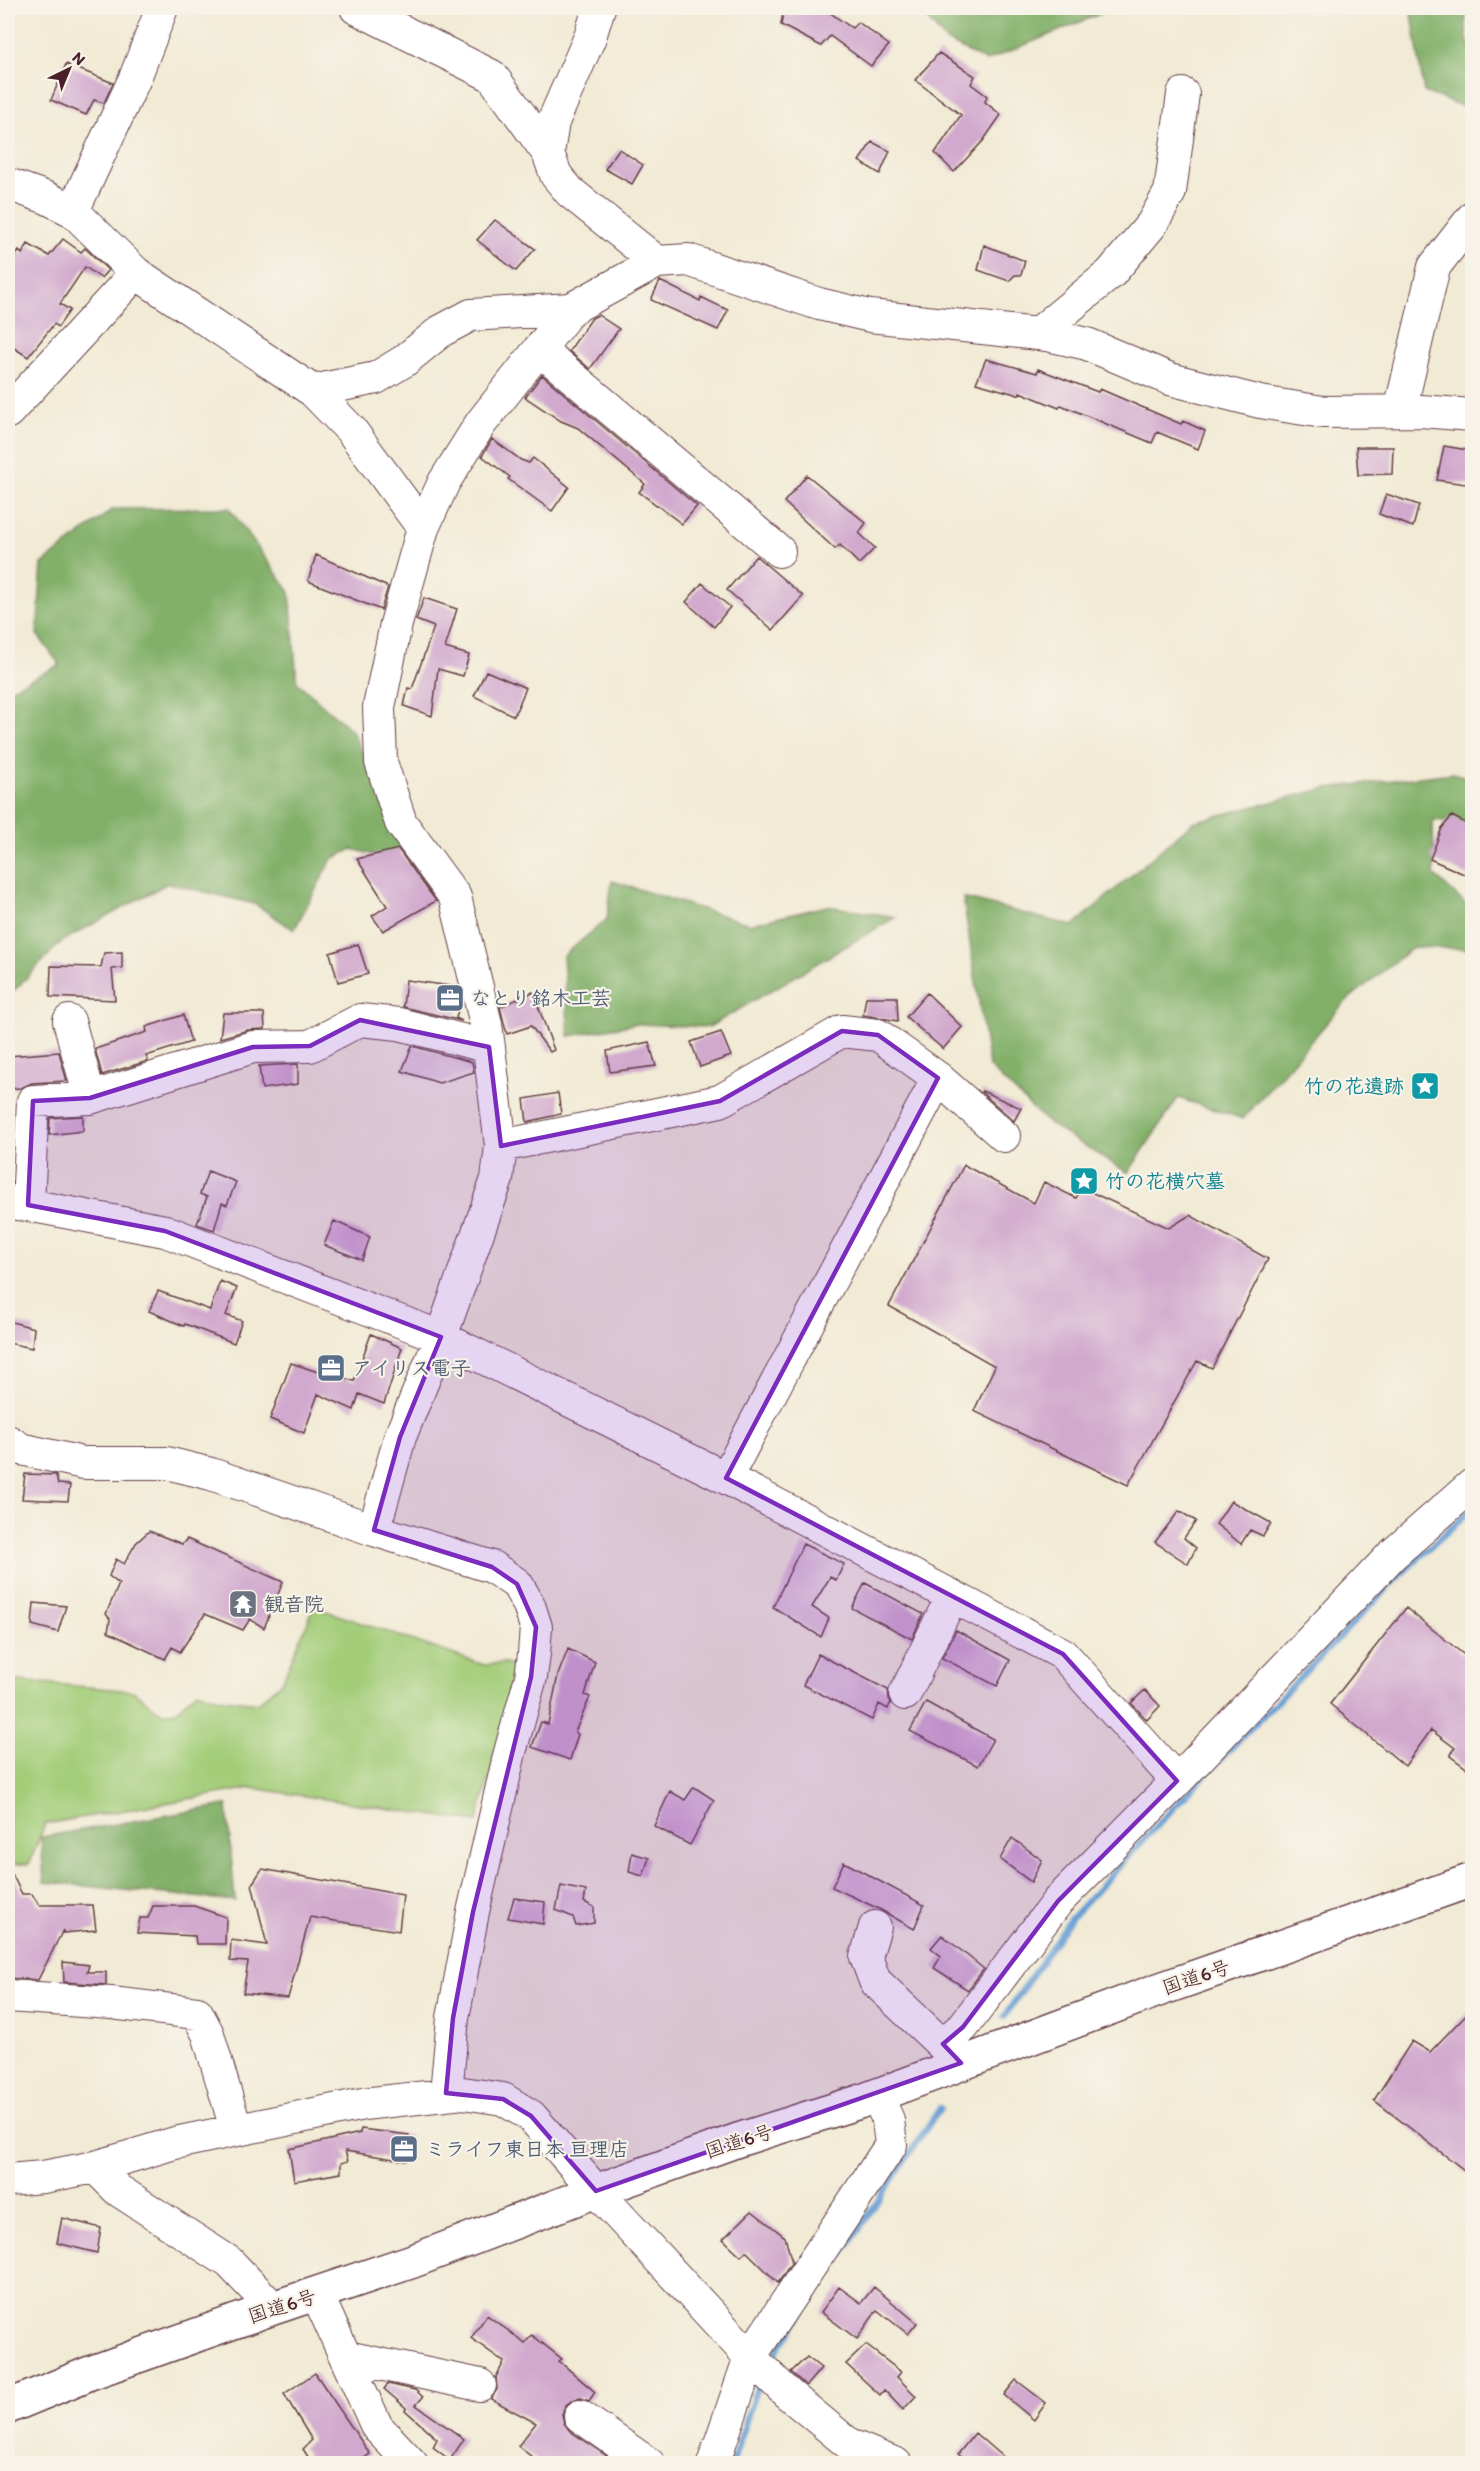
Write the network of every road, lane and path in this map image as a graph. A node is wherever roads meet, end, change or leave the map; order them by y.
1 (162, 8) edge
2 (356, 8) edge
3 (599, 8) edge
4 (1183, 94) dead end
5 (548, 153) junction
6 (8, 184) edge
7 (73, 211) junction
8 (1473, 218) edge
9 (657, 262) junction
10 (136, 273) junction
11 (571, 309) junction
12 (1036, 333) junction
13 (539, 350) junction
14 (313, 391) junction
15 (1400, 411) junction
16 (8, 412) edge
17 (1473, 415) edge
18 (423, 528) junction
19 (779, 551) dead end
20 (69, 1021) dead end
21 (489, 1047) junction
22 (938, 1078) junction
23 (90, 1098) junction
24 (1004, 1136) dead end
25 (501, 1146) junction
26 (18, 1204) edge
27 (441, 1337) junction
28 (8, 1441) edge
29 (726, 1478) junction
30 (1473, 1485) edge
31 (374, 1530) junction
32 (952, 1596) junction
33 (905, 1694) dead end
34 (1177, 1781) junction
35 (1473, 1880) edge
36 (874, 1927) dead end
37 (8, 1996) edge
38 (952, 2054) junction
39 (446, 2093) junction
40 (877, 2095) junction
41 (236, 2129) junction
42 (95, 2167) junction
43 (8, 2180) edge
44 (596, 2191) junction
45 (317, 2294) junction
46 (273, 2308) junction
47 (345, 2357) junction
48 (750, 2357) junction
49 (480, 2385) dead end
50 (8, 2407) edge
51 (580, 2416) dead end
52 (412, 2463) edge
53 (649, 2463) edge
54 (713, 2463) edge
55 (896, 2463) edge

1 - 7 street
2 - 5 street
3 - 5 street
4 - 12 street
5 - 9 street
6 - 7 street
7 - 10 street
8 - 15 street
9 - 11 street
9 - 12 street
10 - 14 street
10 - 16 street
11 - 13 street
11 - 14 street
12 - 15 street
13 - 18 street
13 - 19 street
14 - 18 street
15 - 17 street
18 - 21 street
20 - 23 street
21 - 23 street
21 - 25 street
22 - 24 street
22 - 25 street
22 - 29 street
23 - 26 street
25 - 27 street
26 - 27 street
27 - 29 street
27 - 31 street
28 - 31 street
29 - 32 street
30 - 34 street
31 - 39 street
32 - 33 street
32 - 34 street
34 - 38 street
35 - 38 highway, 国道6号
36 - 38 street
37 - 41 street
38 - 40 highway, 国道6号
39 - 41 street
39 - 44 street
40 - 44 highway, 国道6号
40 - 48 street
41 - 42 street
42 - 43 street
42 - 46 street
44 - 45 highway, 国道6号
44 - 48 street
45 - 46 highway, 国道6号
45 - 47 street
46 - 50 highway, 国道6号
47 - 49 street
47 - 52 street
48 - 54 street
48 - 55 street
51 - 53 street

